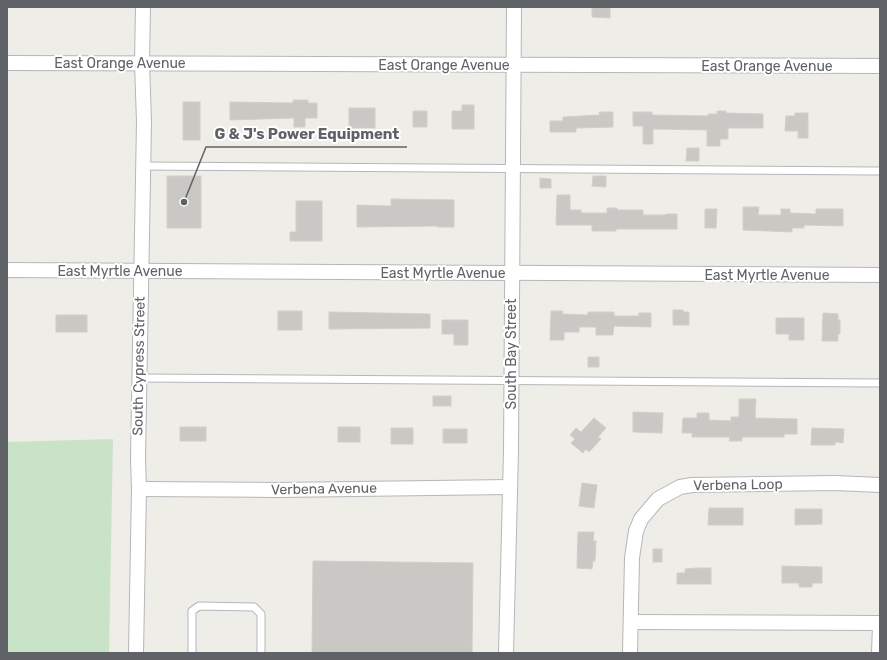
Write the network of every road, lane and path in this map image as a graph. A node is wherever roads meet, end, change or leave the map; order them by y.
1 (143, 7) edge
2 (514, 7) edge
3 (7, 63) edge
4 (142, 63) junction
5 (514, 65) junction
6 (880, 66) edge
7 (143, 166) junction
8 (513, 168) junction
9 (880, 170) edge
10 (7, 270) edge
11 (142, 271) junction
12 (512, 273) junction
13 (880, 275) edge
14 (139, 378) junction
15 (510, 381) junction
16 (880, 383) edge
17 (880, 485) edge
18 (510, 487) junction
19 (139, 489) junction
20 (631, 622) junction
21 (880, 623) edge
22 (136, 653) edge
23 (192, 653) edge
24 (261, 653) edge
25 (506, 653) edge
26 (630, 653) edge
27 (879, 653) edge

1 - 4 street, South Cypress Street
2 - 5 street, South Bay Street
3 - 4 street, East Orange Avenue
4 - 5 street, East Orange Avenue
4 - 7 street, South Cypress Street
5 - 6 street, East Orange Avenue
5 - 8 street, South Bay Street
7 - 8 lane
7 - 11 street, South Cypress Street
8 - 9 lane
8 - 12 street, South Bay Street
10 - 11 street, East Myrtle Avenue
11 - 12 street, East Myrtle Avenue
11 - 14 street, South Cypress Street
12 - 13 street, East Myrtle Avenue
12 - 15 street, South Bay Street
14 - 15 lane
14 - 19 street, South Cypress Street
15 - 16 lane
15 - 18 street, South Bay Street
17 - 20 street, Verbena Loop
18 - 19 street, Verbena Avenue
18 - 25 street, South Bay Street
19 - 22 street, South Cypress Street
20 - 21 street
20 - 26 street, Verbena Loop
21 - 27 street
23 - 24 lane

